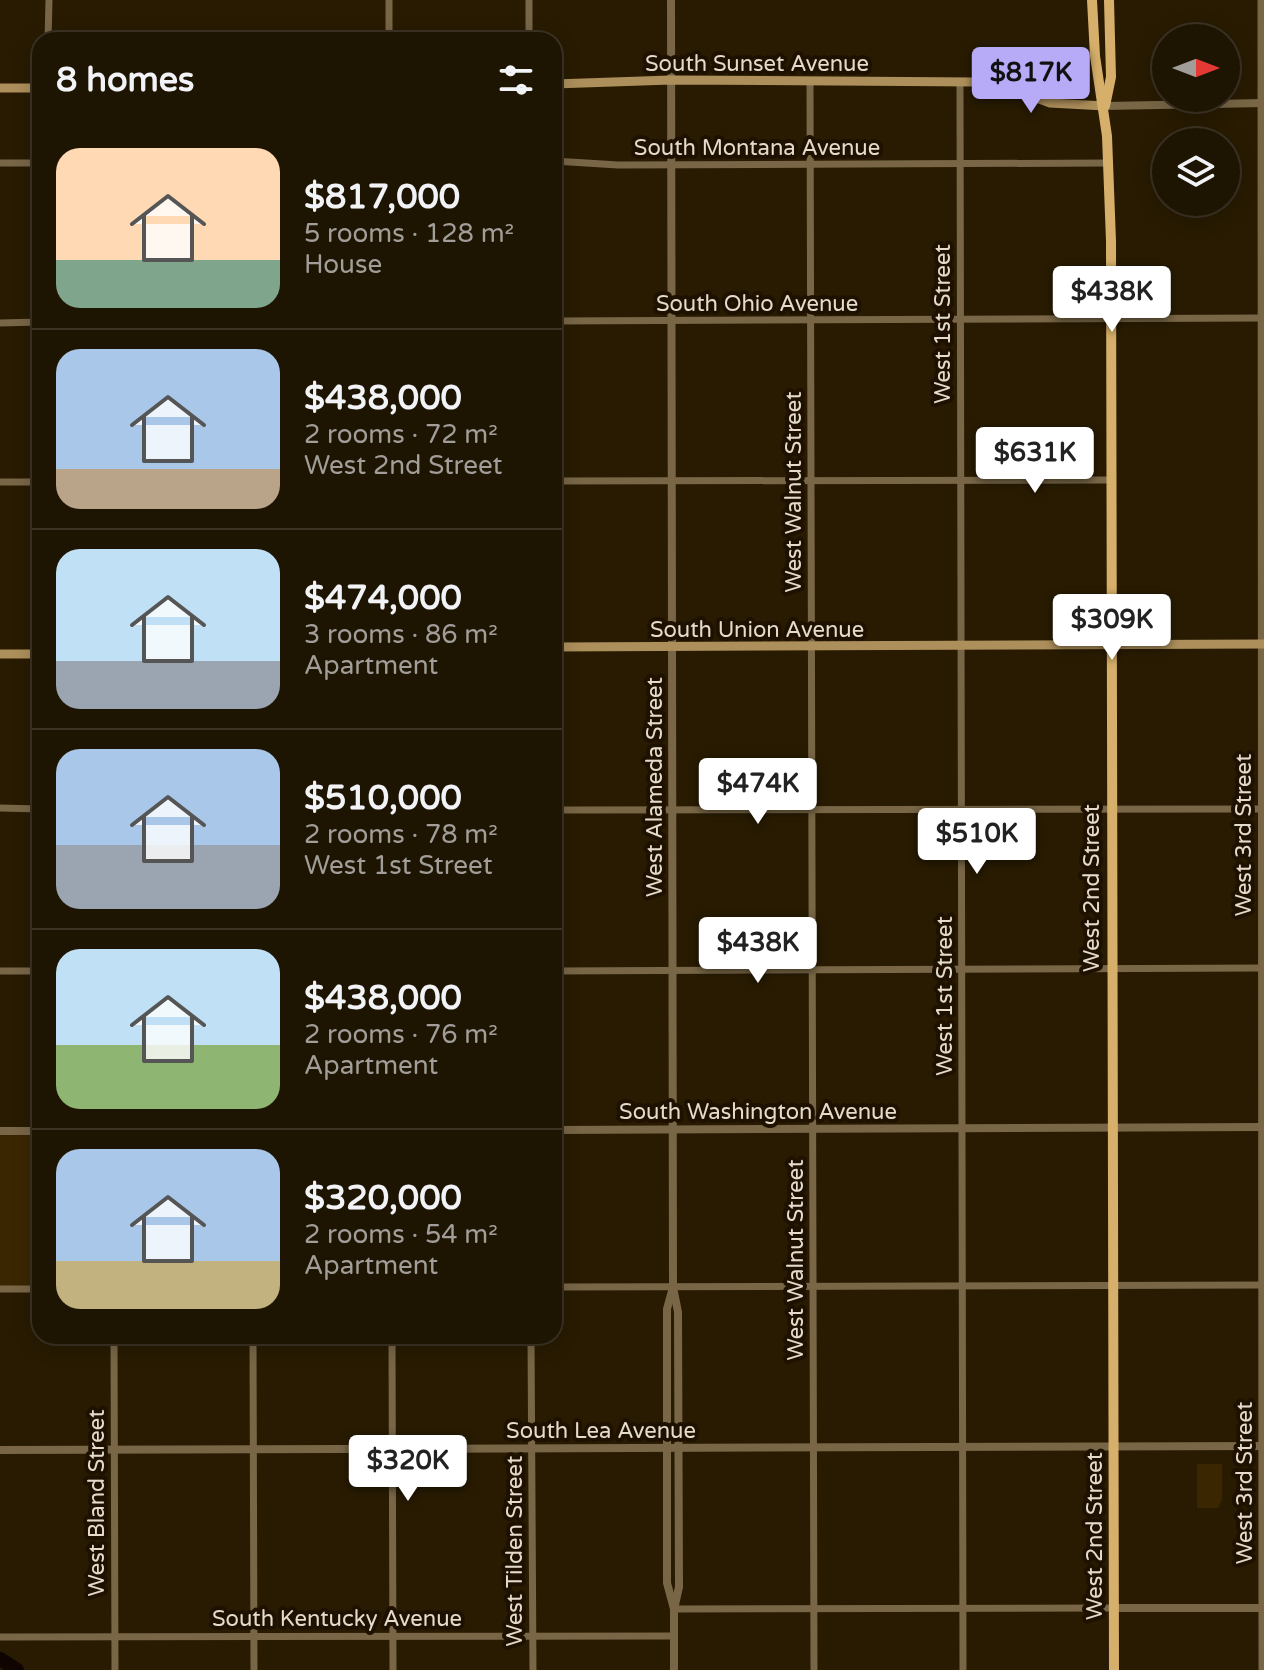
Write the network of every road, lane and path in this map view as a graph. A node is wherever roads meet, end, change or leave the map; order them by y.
1 (49, 0) edge
2 (389, 0) edge
3 (529, 0) edge
4 (671, 0) edge
5 (1092, 0) edge
6 (1109, 0) edge
7 (1261, 0) edge
8 (48, 32) edge
9 (389, 32) edge
10 (529, 32) edge
11 (671, 80) junction
12 (810, 81) junction
13 (960, 82) junction
14 (562, 84) edge
15 (0, 88) edge
16 (32, 88) edge
17 (1262, 103) edge
18 (1105, 106) junction
19 (562, 161) edge
20 (0, 163) edge
21 (32, 163) edge
22 (1109, 163) junction
23 (810, 164) junction
24 (960, 164) junction
25 (671, 165) junction
26 (1263, 318) edge
27 (1111, 319) junction
28 (811, 320) junction
29 (960, 320) junction
30 (562, 321) edge
31 (671, 321) junction
32 (32, 322) edge
33 (0, 323) edge
34 (960, 479) junction
35 (1263, 479) edge
36 (811, 480) junction
37 (1110, 480) junction
38 (562, 481) edge
39 (671, 481) junction
40 (0, 482) edge
41 (32, 482) edge
42 (1262, 644) edge
43 (1110, 645) junction
44 (812, 646) junction
45 (961, 646) junction
46 (562, 647) edge
47 (672, 647) junction
48 (0, 654) edge
49 (32, 654) edge
50 (0, 808) edge
51 (32, 809) edge
52 (1110, 809) junction
53 (1262, 809) edge
54 (562, 810) edge
55 (672, 810) junction
56 (812, 810) junction
57 (961, 810) junction
58 (1111, 968) junction
59 (1263, 968) edge
60 (673, 969) junction
61 (812, 969) junction
62 (962, 969) junction
63 (0, 971) edge
64 (32, 971) edge
65 (562, 971) edge
66 (1263, 1127) edge
67 (1111, 1128) junction
68 (813, 1129) junction
69 (962, 1129) junction
70 (562, 1130) edge
71 (673, 1130) junction
72 (0, 1131) edge
73 (32, 1131) edge
74 (1112, 1285) junction
75 (1263, 1285) edge
76 (813, 1286) junction
77 (962, 1286) junction
78 (562, 1287) edge
79 (673, 1287) junction
80 (0, 1289) edge
81 (32, 1289) edge
82 (114, 1344) edge
83 (253, 1344) edge
84 (392, 1344) edge
85 (531, 1344) edge
86 (1113, 1446) junction
87 (1263, 1446) edge
88 (963, 1447) junction
89 (532, 1448) junction
90 (667, 1448) junction
91 (679, 1448) junction
92 (813, 1448) junction
93 (254, 1449) junction
94 (392, 1449) junction
95 (0, 1450) edge
96 (114, 1450) junction
97 (1114, 1608) junction
98 (1263, 1608) edge
99 (674, 1609) junction
100 (814, 1609) junction
101 (963, 1609) junction
102 (393, 1636) junction
103 (533, 1636) junction
104 (674, 1636) junction
105 (0, 1637) edge
106 (115, 1637) junction
107 (254, 1637) junction
108 (115, 1670) edge
109 (254, 1670) edge
110 (393, 1670) edge
111 (533, 1670) edge
112 (674, 1670) edge
113 (814, 1670) edge
114 (963, 1670) edge
115 (1114, 1670) edge
116 (1262, 1670) edge

1 - 8 street
2 - 9 street
3 - 10 street
4 - 11 street, West Alameda Street
5 - 18 main road, West 2nd Street
6 - 18 main road, West 2nd Street
7 - 17 street, West 3rd Street
11 - 12 main road, South Sunset Avenue
11 - 14 main road, South Sunset Avenue
11 - 25 street, West Alameda Street
12 - 13 main road, South Sunset Avenue
12 - 23 street, West Walnut Street
13 - 18 main road, South Sunset Avenue
13 - 24 street, West 1st Street
15 - 16 main road
17 - 18 street
17 - 26 street, West 3rd Street
18 - 22 main road, West 2nd Street
19 - 25 street, South Montana Avenue
20 - 21 street
22 - 24 street, South Montana Avenue
22 - 27 main road, West 2nd Street
23 - 24 street, South Montana Avenue
23 - 25 street, South Montana Avenue
23 - 28 street, West Walnut Street
24 - 29 street, West 1st Street
25 - 31 street, West Alameda Street
26 - 27 street, South Ohio Avenue
26 - 35 street, West 3rd Street
27 - 29 street, South Ohio Avenue
27 - 37 main road, West 2nd Street
28 - 29 street, South Ohio Avenue
28 - 31 street, South Ohio Avenue
28 - 36 street, West Walnut Street
29 - 34 street, West 1st Street
30 - 31 street, South Ohio Avenue
31 - 39 street, West Alameda Street
32 - 33 street
34 - 36 street
34 - 37 street
34 - 45 street, West 1st Street
35 - 42 street, West 3rd Street
36 - 39 street
36 - 44 street, West Walnut Street
37 - 43 main road, West 2nd Street
38 - 39 street
39 - 47 street, West Alameda Street
40 - 41 street
42 - 43 main road, South Union Avenue
42 - 53 street, West 3rd Street
43 - 45 main road, South Union Avenue
43 - 52 main road, West 2nd Street
44 - 45 main road, South Union Avenue
44 - 47 main road, South Union Avenue
44 - 56 street, West Walnut Street
45 - 57 street, West 1st Street
46 - 47 main road, South Union Avenue
47 - 55 street, West Alameda Street
48 - 49 main road
50 - 51 street
52 - 53 street
52 - 57 street
52 - 58 main road, West 2nd Street
53 - 59 street, West 3rd Street
54 - 55 street
55 - 56 street
55 - 60 street, West Alameda Street
56 - 57 street
56 - 61 street, West Walnut Street
57 - 62 street, West 1st Street
58 - 59 street
58 - 62 street
58 - 67 main road, West 2nd Street
59 - 66 street, West 3rd Street
60 - 61 street
60 - 65 street
60 - 71 street, West Alameda Street
61 - 62 street
61 - 68 street, West Walnut Street
62 - 69 street, West 1st Street
63 - 64 street
66 - 67 street, South Washington Avenue
66 - 75 street, West 3rd Street
67 - 69 street, South Washington Avenue
67 - 74 main road, West 2nd Street
68 - 69 street, South Washington Avenue
68 - 71 street, South Washington Avenue
68 - 76 street, West Walnut Street
69 - 77 street, West 1st Street
70 - 71 street, South Washington Avenue
71 - 79 street, West Alameda Street
72 - 73 street
74 - 75 street
74 - 77 street
74 - 86 main road, West 2nd Street
75 - 87 street, West 3rd Street
76 - 77 street
76 - 79 street
76 - 92 street, West Walnut Street
77 - 88 street, West 1st Street
78 - 79 street
79 - 90 street, West Alameda Street
79 - 91 street, West Alameda Street
80 - 81 street
82 - 96 street, West Bland Street
83 - 93 street
84 - 94 street
85 - 89 street, West Tilden Street
86 - 87 street, South Lea Avenue
86 - 88 street, South Lea Avenue
86 - 97 main road, West 2nd Street
87 - 98 street, West 3rd Street
88 - 92 street, South Lea Avenue
88 - 101 street, West 1st Street
89 - 90 street, South Lea Avenue
89 - 94 street, South Lea Avenue
89 - 103 street, West Tilden Street
90 - 91 street, South Lea Avenue
90 - 99 street, West Alameda Street
91 - 92 street, South Lea Avenue
91 - 99 street, West Alameda Street
92 - 100 street, West Walnut Street
93 - 94 street, South Lea Avenue
93 - 96 street, South Lea Avenue
93 - 107 street
94 - 102 street
95 - 96 street, South Lea Avenue
96 - 106 street, West Bland Street
97 - 98 street
97 - 101 street
97 - 115 main road, West 2nd Street
98 - 116 street, West 3rd Street
99 - 100 street
99 - 104 street, West Alameda Street
100 - 101 street
100 - 113 street, West Walnut Street
101 - 114 street, West 1st Street
102 - 103 street, South Kentucky Avenue
102 - 107 street, South Kentucky Avenue
102 - 110 street
103 - 104 street, South Kentucky Avenue
103 - 111 street, West Tilden Street
104 - 112 street, West Alameda Street
105 - 106 street, South Kentucky Avenue
106 - 107 street, South Kentucky Avenue
106 - 108 street, West Bland Street
107 - 109 street

